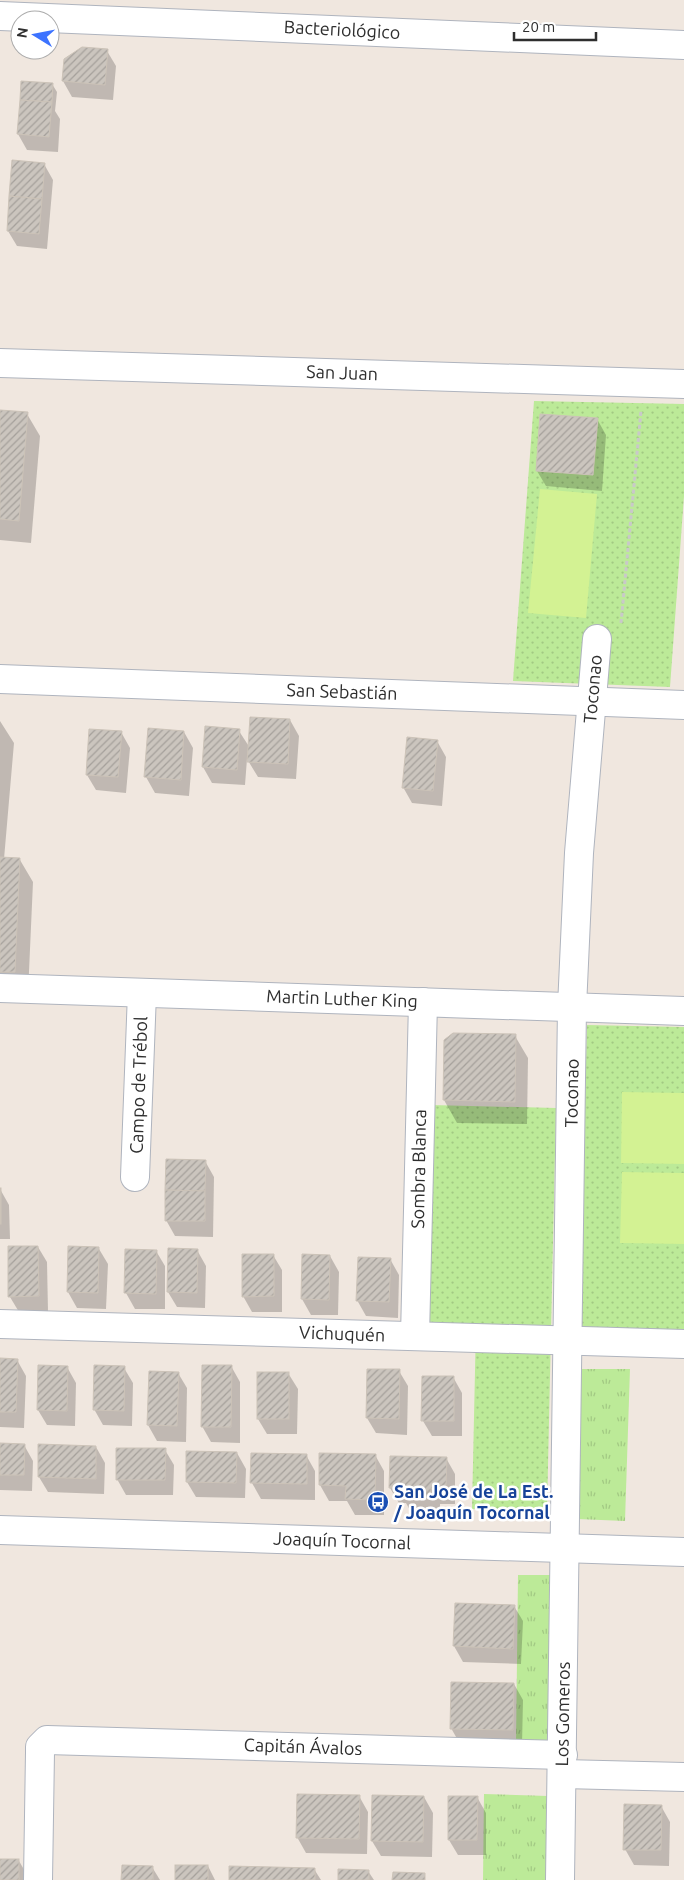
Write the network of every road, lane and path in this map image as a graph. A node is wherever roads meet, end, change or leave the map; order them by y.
1 (0, 16) edge
2 (684, 45) edge
3 (0, 363) edge
4 (643, 382) junction
5 (684, 384) edge
6 (621, 624) dead end
7 (597, 639) dead end
8 (0, 679) edge
9 (593, 701) junction
10 (684, 705) edge
11 (0, 988) edge
12 (142, 993) junction
13 (423, 1002) junction
14 (572, 1007) junction
15 (684, 1011) edge
16 (136, 1177) dead end
17 (0, 1324) edge
18 (415, 1336) junction
19 (569, 1341) junction
20 (684, 1344) edge
21 (0, 1530) edge
22 (566, 1548) junction
23 (684, 1552) edge
24 (563, 1765) junction
25 (684, 1777) edge
26 (38, 1880) edge
27 (560, 1880) edge

1 - 2 street, Bacteriológico
3 - 4 street, San Juan
4 - 5 street, San Juan
4 - 6 path
7 - 9 street, Toconao
8 - 9 street, San Sebastián
9 - 10 street, San Sebastián
9 - 14 street, Toconao
11 - 12 street, Martin Luther King
12 - 13 street, Martin Luther King
12 - 16 street, Campo de Trébol
13 - 14 street, Martin Luther King
13 - 18 street, Sombra Blanca
14 - 15 street, Martin Luther King
14 - 19 street, Toconao
17 - 18 street, Vichuquén
18 - 19 street, Vichuquén
19 - 20 street, Vichuquén
19 - 22 street, Toconao
21 - 22 street, Joaquín Tocornal
22 - 23 street, Joaquín Tocornal
22 - 24 street, Los Gomeros
24 - 25 street, Capitán Ávalos
24 - 26 street, Capitán Ávalos
24 - 27 street, Los Gomeros

